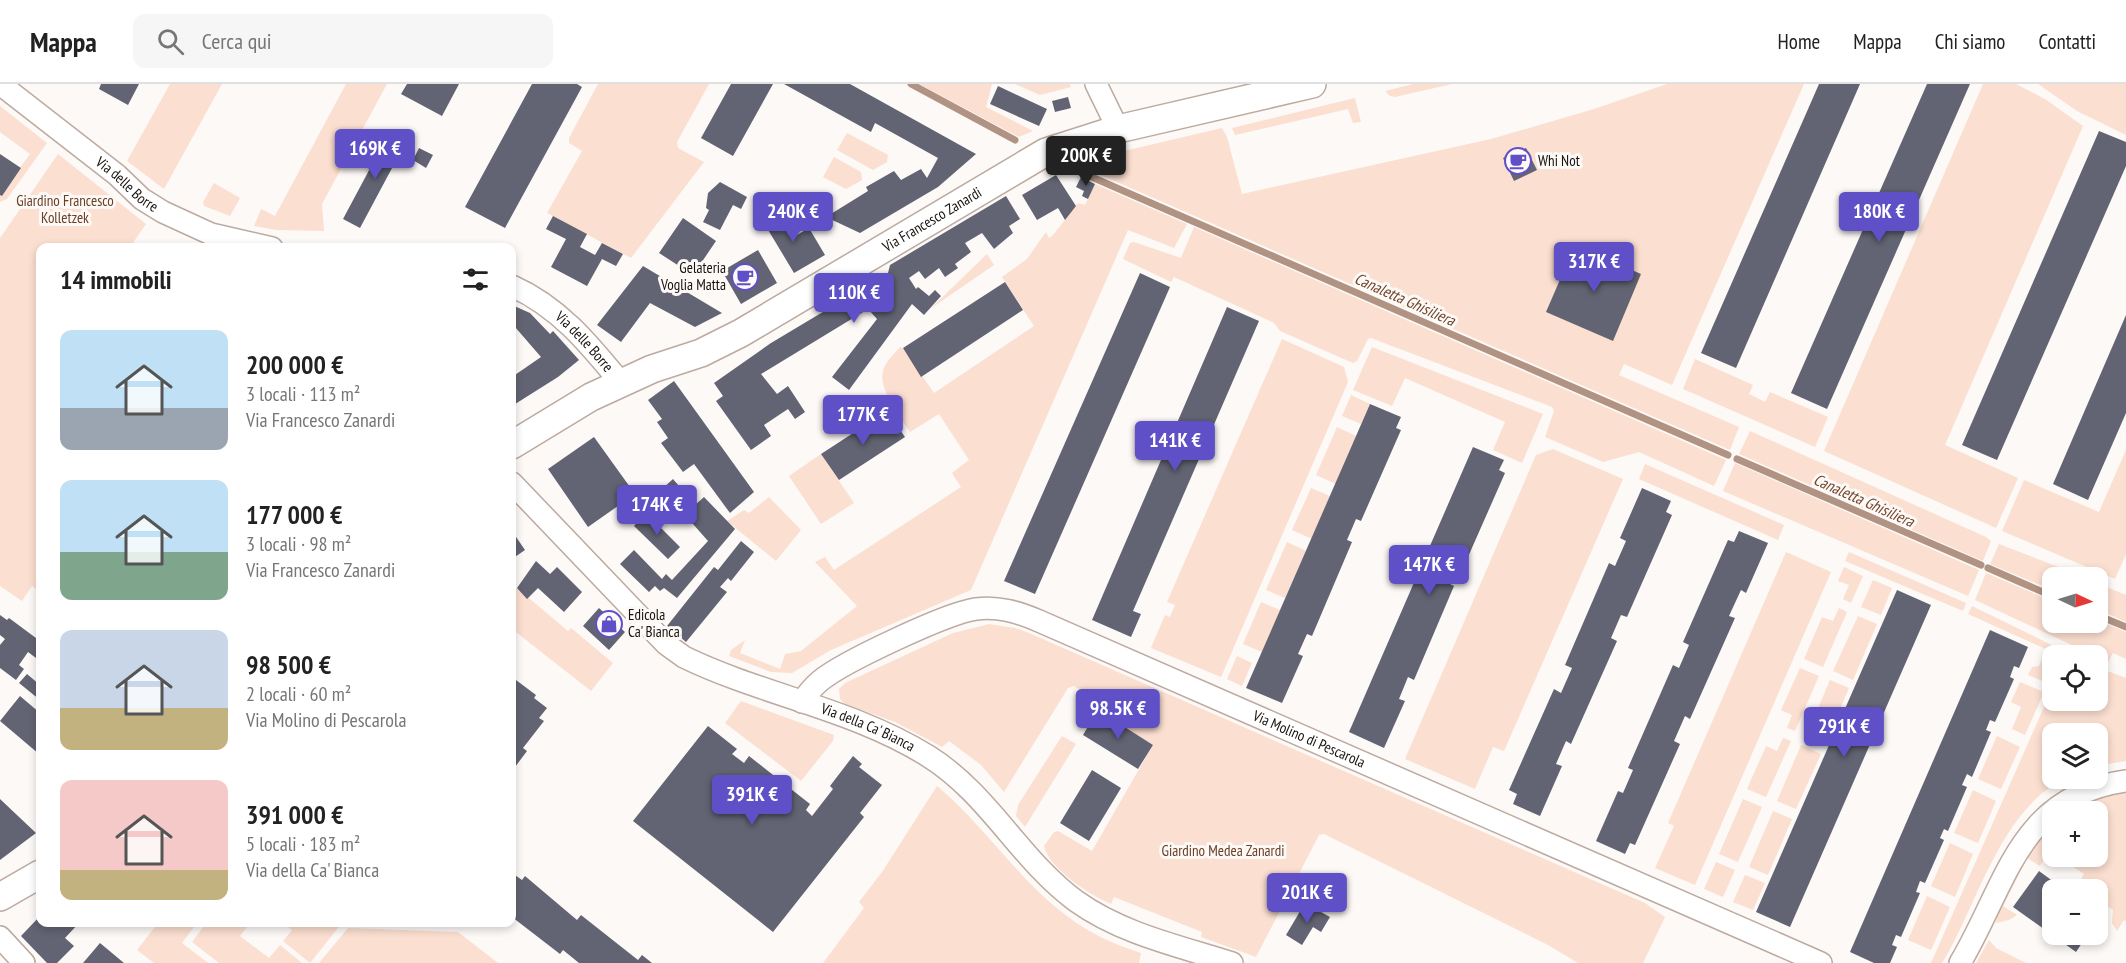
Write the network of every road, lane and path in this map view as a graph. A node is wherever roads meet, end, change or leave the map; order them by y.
1 (0, 84) edge
2 (1096, 84) edge
3 (1312, 84) edge
4 (1118, 129) junction
5 (245, 243) edge
6 (516, 288) edge
7 (621, 383) junction
8 (516, 442) edge
9 (516, 487) edge
10 (802, 702) junction
11 (2126, 781) edge
12 (36, 876) edge
13 (0, 897) edge
14 (0, 937) edge
15 (24, 963) edge
16 (1232, 963) edge
17 (1821, 963) edge
18 (1960, 963) edge

1 - 5 street, Via delle Borre
2 - 4 street
3 - 4 main road, Via Francesco Zanardi
4 - 7 main road, Via Francesco Zanardi
6 - 7 street, Via delle Borre
7 - 8 main road, Via Francesco Zanardi
9 - 10 street, Via della Ca' Bianca
10 - 16 street, Via della Ca' Bianca
10 - 17 street, Via Molino di Pescarola
11 - 18 street
12 - 13 main road
14 - 15 street

